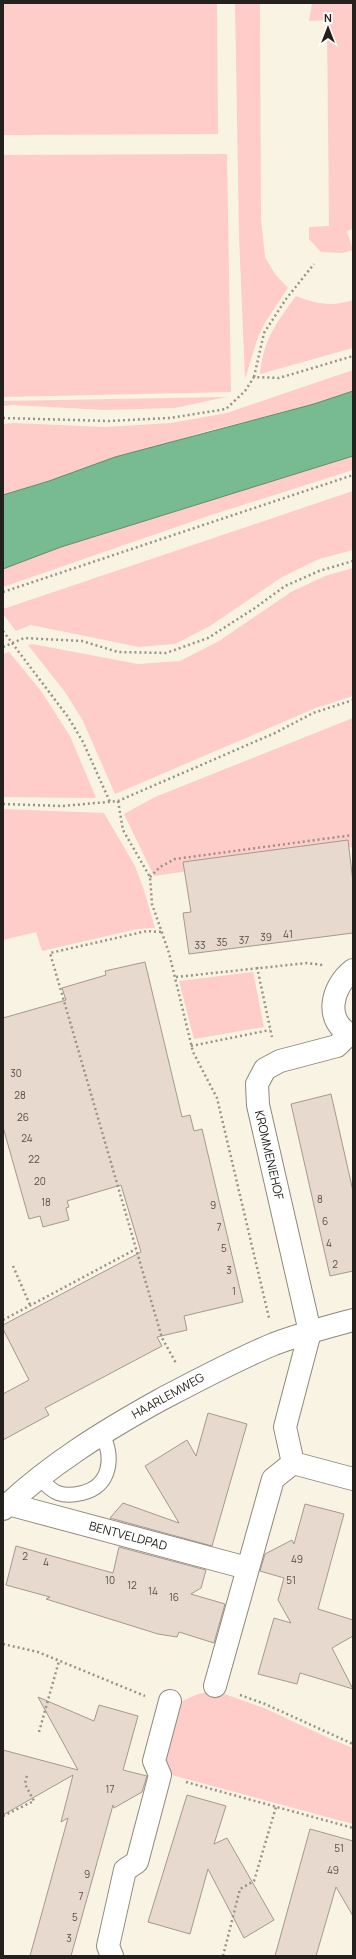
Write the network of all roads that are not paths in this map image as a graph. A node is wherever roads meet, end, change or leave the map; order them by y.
1 (353, 970) edge
2 (351, 1035) edge
3 (353, 1320) edge
4 (310, 1332) junction
5 (102, 1434) junction
6 (293, 1463) junction
7 (39, 1477) junction
8 (353, 1479) edge
9 (6, 1506) edge
10 (247, 1568) junction
11 (215, 1686) dead end
12 (170, 1701) dead end
13 (112, 1956) edge

1 - 2 street, KROMMENIEHOF
2 - 4 street, KROMMENIEHOF
3 - 4 street, HAARLEMWEG
4 - 5 street, HAARLEMWEG
4 - 6 street
5 - 7 street, HAARLEMWEG
5 - 7 lane
6 - 8 street
6 - 10 street
7 - 9 street, HAARLEMWEG
9 - 10 street, BENTVELDPAD
10 - 11 street
12 - 13 street

